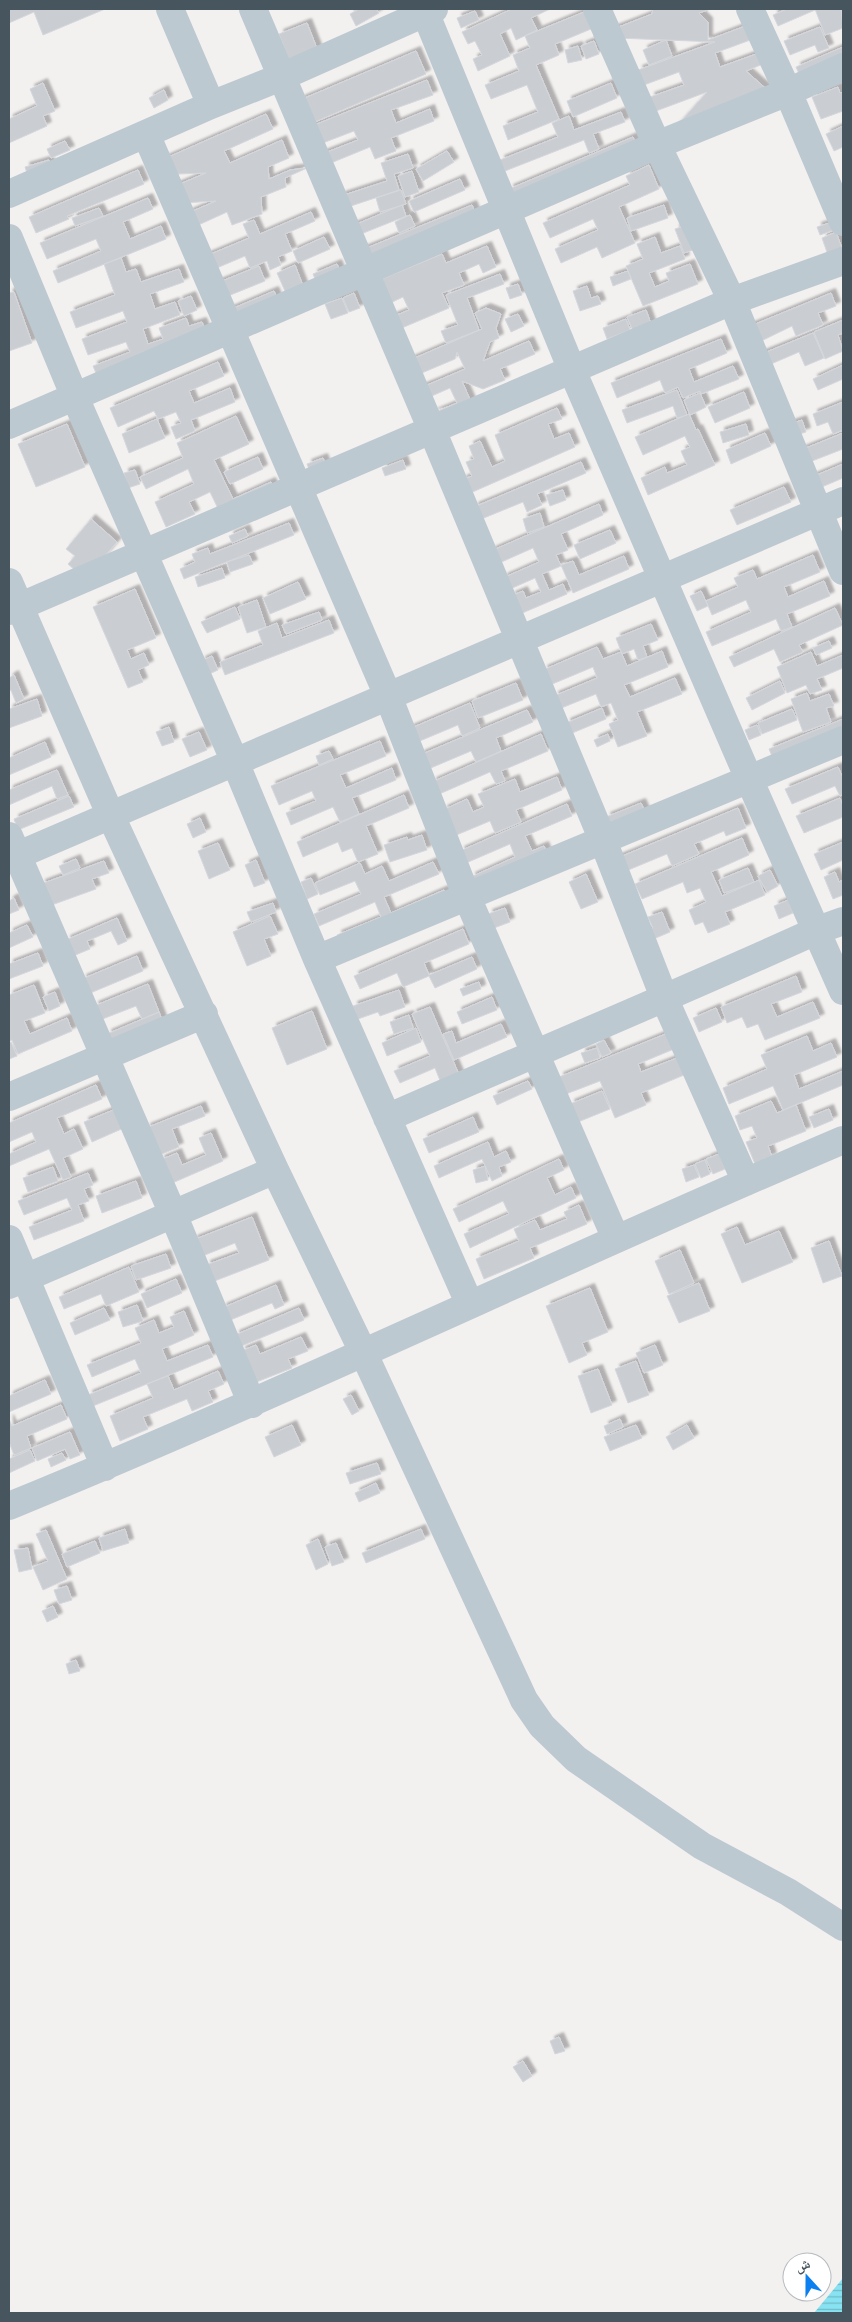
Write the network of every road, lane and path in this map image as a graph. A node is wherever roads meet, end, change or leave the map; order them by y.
1 (170, 9) edge
2 (253, 9) edge
3 (597, 9) edge
4 (750, 9) edge
5 (429, 11) edge
6 (843, 67) edge
7 (281, 77) junction
8 (788, 92) junction
9 (211, 105) junction
10 (146, 134) junction
11 (657, 145) junction
12 (9, 194) edge
13 (507, 209) junction
14 (843, 222) edge
15 (9, 238) edge
16 (843, 261) edge
17 (364, 271) junction
18 (732, 301) junction
19 (229, 330) junction
20 (572, 370) junction
21 (74, 395) junction
22 (9, 425) edge
23 (432, 430) junction
24 (297, 488) junction
25 (843, 501) edge
26 (819, 512) junction
27 (143, 552) junction
28 (843, 571) edge
29 (662, 579) junction
30 (12, 599) edge
31 (520, 640) junction
32 (388, 696) junction
33 (843, 740) edge
34 (235, 762) junction
35 (749, 779) junction
36 (110, 814) junction
37 (602, 838) junction
38 (12, 850) edge
39 (467, 897) junction
40 (843, 921) edge
41 (818, 930) junction
42 (317, 959) junction
43 (843, 991) edge
44 (665, 1000) junction
45 (204, 1014) junction
46 (537, 1052) junction
47 (104, 1057) junction
48 (9, 1097) edge
49 (387, 1118) junction
50 (843, 1140) edge
51 (274, 1170) junction
52 (746, 1182) junction
53 (173, 1214) junction
54 (9, 1239) edge
55 (616, 1239) junction
56 (17, 1281) edge
57 (470, 1304) junction
58 (364, 1354) junction
59 (252, 1404) junction
60 (105, 1467) junction
61 (9, 1506) edge
62 (843, 1927) edge

1 - 9 street
2 - 7 street
3 - 11 street
4 - 8 street
5 - 7 street
5 - 13 street
6 - 8 street
7 - 9 street
7 - 17 street
8 - 11 street
8 - 14 street
9 - 10 street
10 - 12 street
10 - 19 street
11 - 13 street
11 - 18 street
13 - 17 street
13 - 20 street
15 - 21 street
16 - 18 street
17 - 19 street
17 - 23 street
18 - 20 street
18 - 26 street
19 - 21 street
19 - 24 street
20 - 23 street
20 - 29 street
21 - 22 street
21 - 27 street
23 - 24 street
23 - 31 street
24 - 27 street
24 - 32 street
25 - 26 street
26 - 28 street
26 - 29 street
27 - 30 street
27 - 34 street
29 - 31 street
29 - 35 street
30 - 36 street
31 - 32 street
31 - 37 street
32 - 34 street
32 - 39 street
33 - 35 street
34 - 36 street
34 - 42 street
35 - 37 street
35 - 41 street
36 - 38 street
36 - 45 street
37 - 39 street
37 - 44 street
38 - 47 street
39 - 42 street
39 - 46 street
40 - 41 street
41 - 43 street
41 - 44 street
42 - 49 street
44 - 46 street
44 - 52 street
45 - 47 street
45 - 51 street
46 - 49 street
46 - 55 street
47 - 48 street
47 - 53 street
49 - 57 street
50 - 52 street
51 - 53 street
51 - 58 street
52 - 55 street
53 - 56 street
53 - 59 street
54 - 56 street
55 - 57 street
56 - 60 street
57 - 58 street
58 - 59 street
58 - 62 street
59 - 60 street
60 - 61 street

